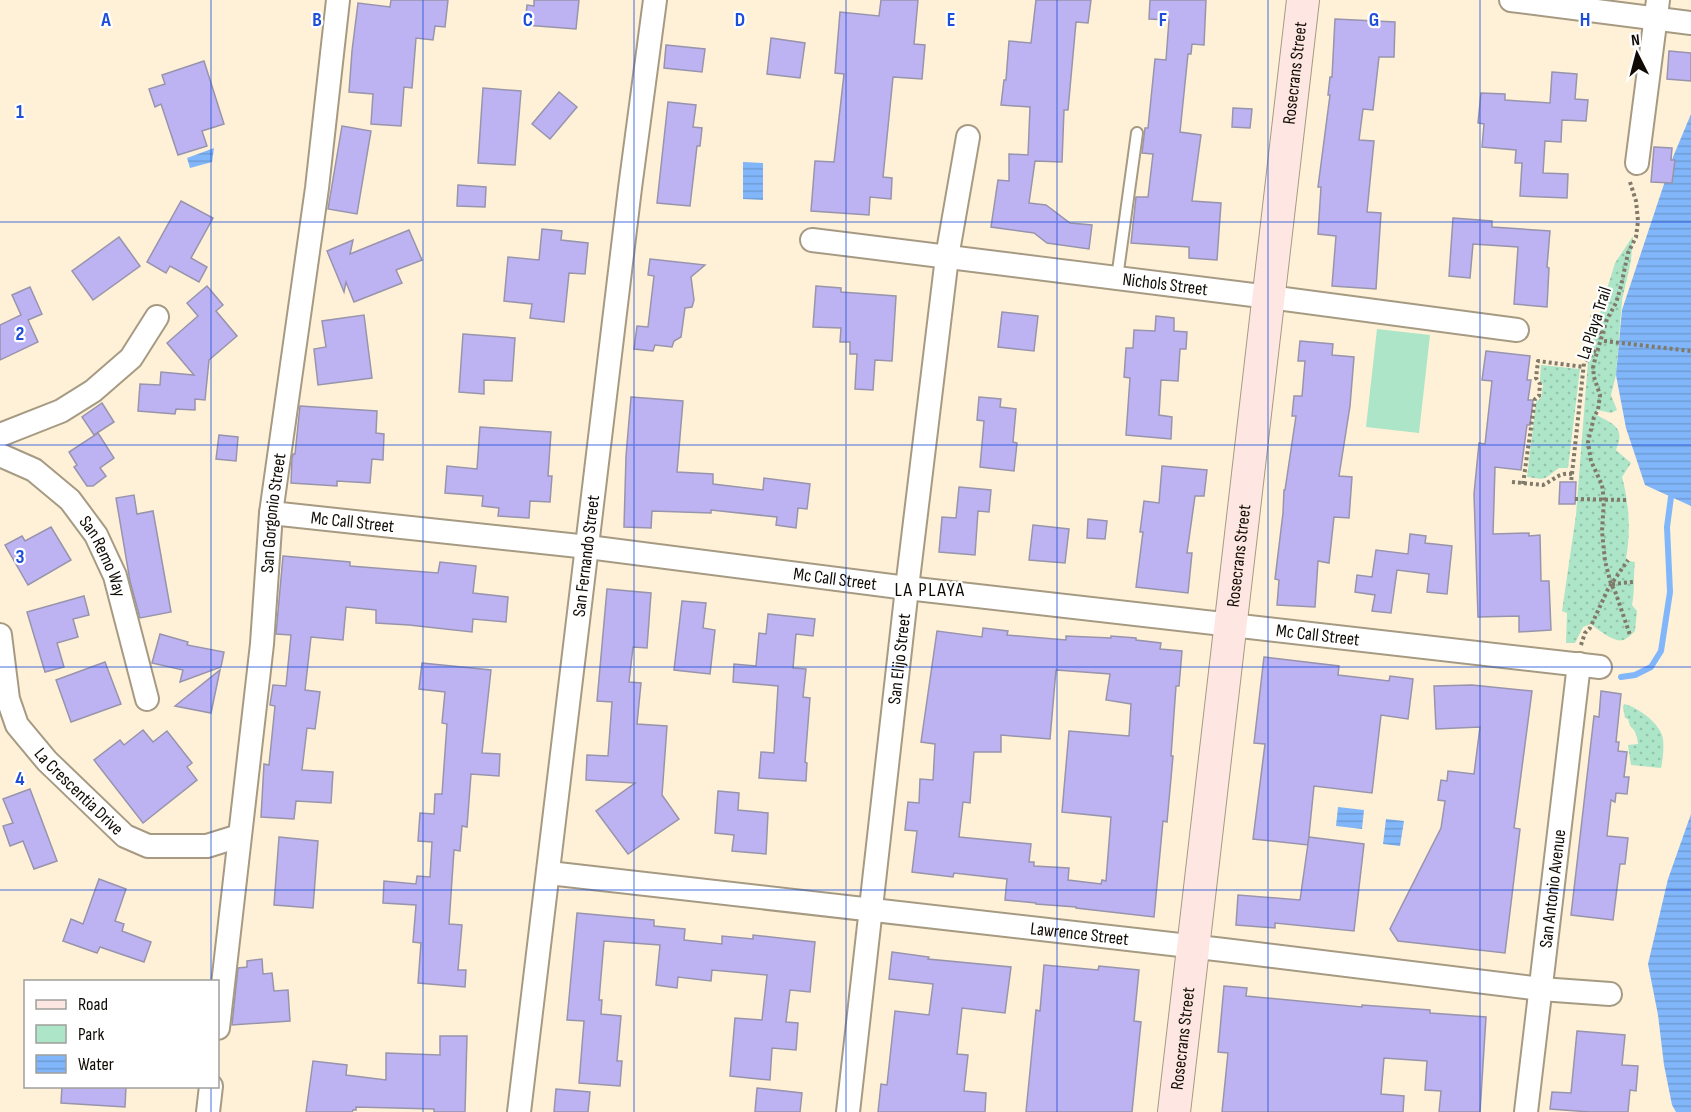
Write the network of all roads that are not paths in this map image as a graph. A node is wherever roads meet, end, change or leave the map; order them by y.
1 (339, 0) edge
2 (655, 0) edge
3 (1303, 0) edge
4 (1511, 0) edge
5 (1657, 9) edge
6 (1691, 22) edge
7 (1137, 133) dead end
8 (968, 136) dead end
9 (1637, 163) road end
10 (812, 240) dead end
11 (947, 257) junction
12 (1117, 278) junction
13 (1269, 297) junction
14 (157, 317) dead end
15 (1517, 330) dead end
16 (0, 435) edge
17 (0, 455) edge
18 (271, 513) junction
19 (588, 547) junction
20 (907, 588) junction
21 (1230, 625) junction
22 (0, 635) edge
23 (1590, 665) joint
24 (147, 699) dead end
25 (239, 836) junction
26 (549, 873) junction
27 (872, 911) junction
28 (1193, 947) junction
29 (1541, 989) junction
30 (1610, 994) dead end
31 (219, 1019) edge
32 (211, 1088) edge
33 (208, 1112) edge
34 (519, 1112) edge
35 (848, 1112) edge
36 (1173, 1112) edge
37 (1527, 1112) edge

1 - 18 street, San Gorgonio Street
2 - 19 street, San Fernando Street
3 - 13 street, Rosecrans Street
4 - 5 street
5 - 6 street
5 - 9 street
7 - 12 lane
8 - 11 street, San Elijo Street
10 - 11 street, Nichols Street
11 - 12 street, Nichols Street
11 - 20 street, San Elijo Street
12 - 13 street, Nichols Street
13 - 15 street, Nichols Street
13 - 21 street, Rosecrans Street
14 - 16 street
17 - 24 street, San Remo Way
18 - 19 street, Mc Call Street
18 - 25 street, San Gorgonio Street
19 - 20 street, Mc Call Street
19 - 26 street, San Fernando Street
20 - 21 street, Mc Call Street
20 - 27 street, San Elijo Street
21 - 23 street, Mc Call Street
21 - 28 street, Rosecrans Street
22 - 25 street, La Crescentia Drive
23 - 29 street, San Antonio Avenue
25 - 31 street, San Gorgonio Street
26 - 27 street, Lawrence Street
26 - 34 street, San Fernando Street
27 - 28 street, Lawrence Street
27 - 35 street, San Elijo Street
28 - 29 street, Lawrence Street
28 - 36 street, Rosecrans Street
29 - 30 street, Lawrence Street
29 - 37 street, San Antonio Avenue
32 - 33 street

